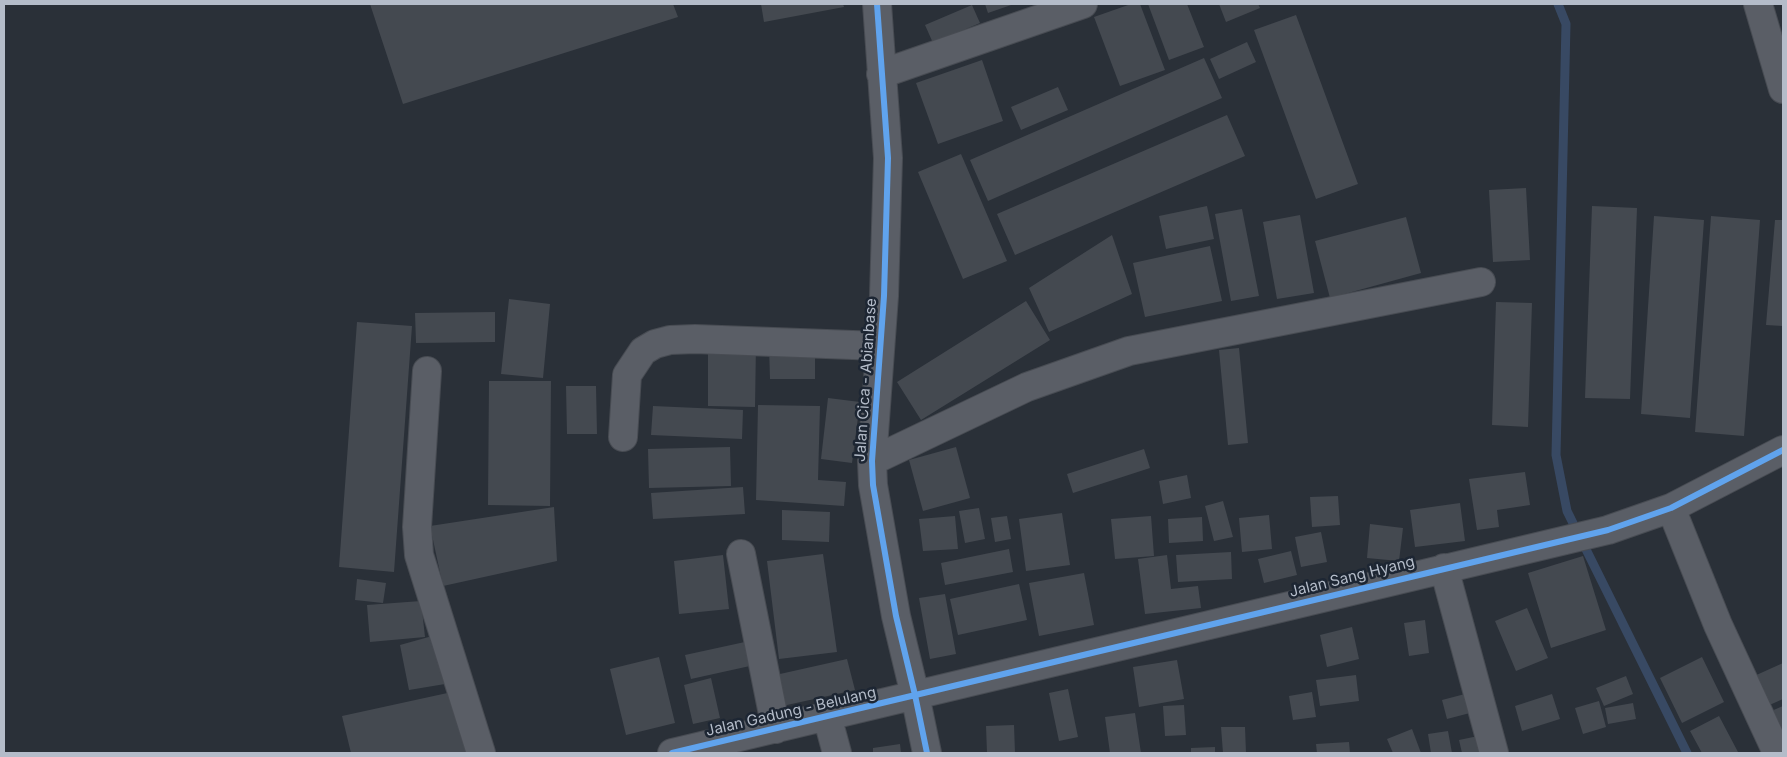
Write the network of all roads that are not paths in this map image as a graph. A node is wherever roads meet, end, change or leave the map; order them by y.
1 (877, 4) edge
2 (1083, 4) edge
3 (1758, 4) edge
4 (1778, 54) edge
5 (881, 74) junction
6 (1783, 89) edge
7 (1481, 282) dead end
8 (879, 346) junction
9 (427, 371) dead end
10 (623, 437) dead end
11 (1783, 450) edge
12 (872, 461) junction
13 (1671, 508) junction
14 (741, 554) dead end
15 (1444, 568) junction
16 (915, 695) junction
17 (827, 716) junction
18 (776, 729) junction
19 (1783, 752) edge
20 (481, 753) edge
21 (672, 753) edge
22 (838, 753) edge
23 (926, 753) edge
24 (1494, 753) edge

1 - 5 street, Jalan Cica - Abianbase
2 - 5 street
3 - 4 street
4 - 6 street
5 - 8 street, Jalan Cica - Abianbase
7 - 12 street
8 - 10 street
8 - 12 street, Jalan Cica - Abianbase
9 - 20 street
11 - 13 street, Jalan Sang Hyang
12 - 16 street, Jalan Cica - Abianbase
13 - 15 street, Jalan Sang Hyang
13 - 19 street
14 - 18 street
15 - 16 street, Jalan Sang Hyang
15 - 24 street
16 - 17 street, Jalan Gadung - Belulang
16 - 23 street, Jalan Cica - Abianbase
17 - 18 street, Jalan Gadung - Belulang
17 - 22 street
18 - 21 street, Jalan Gadung - Belulang

